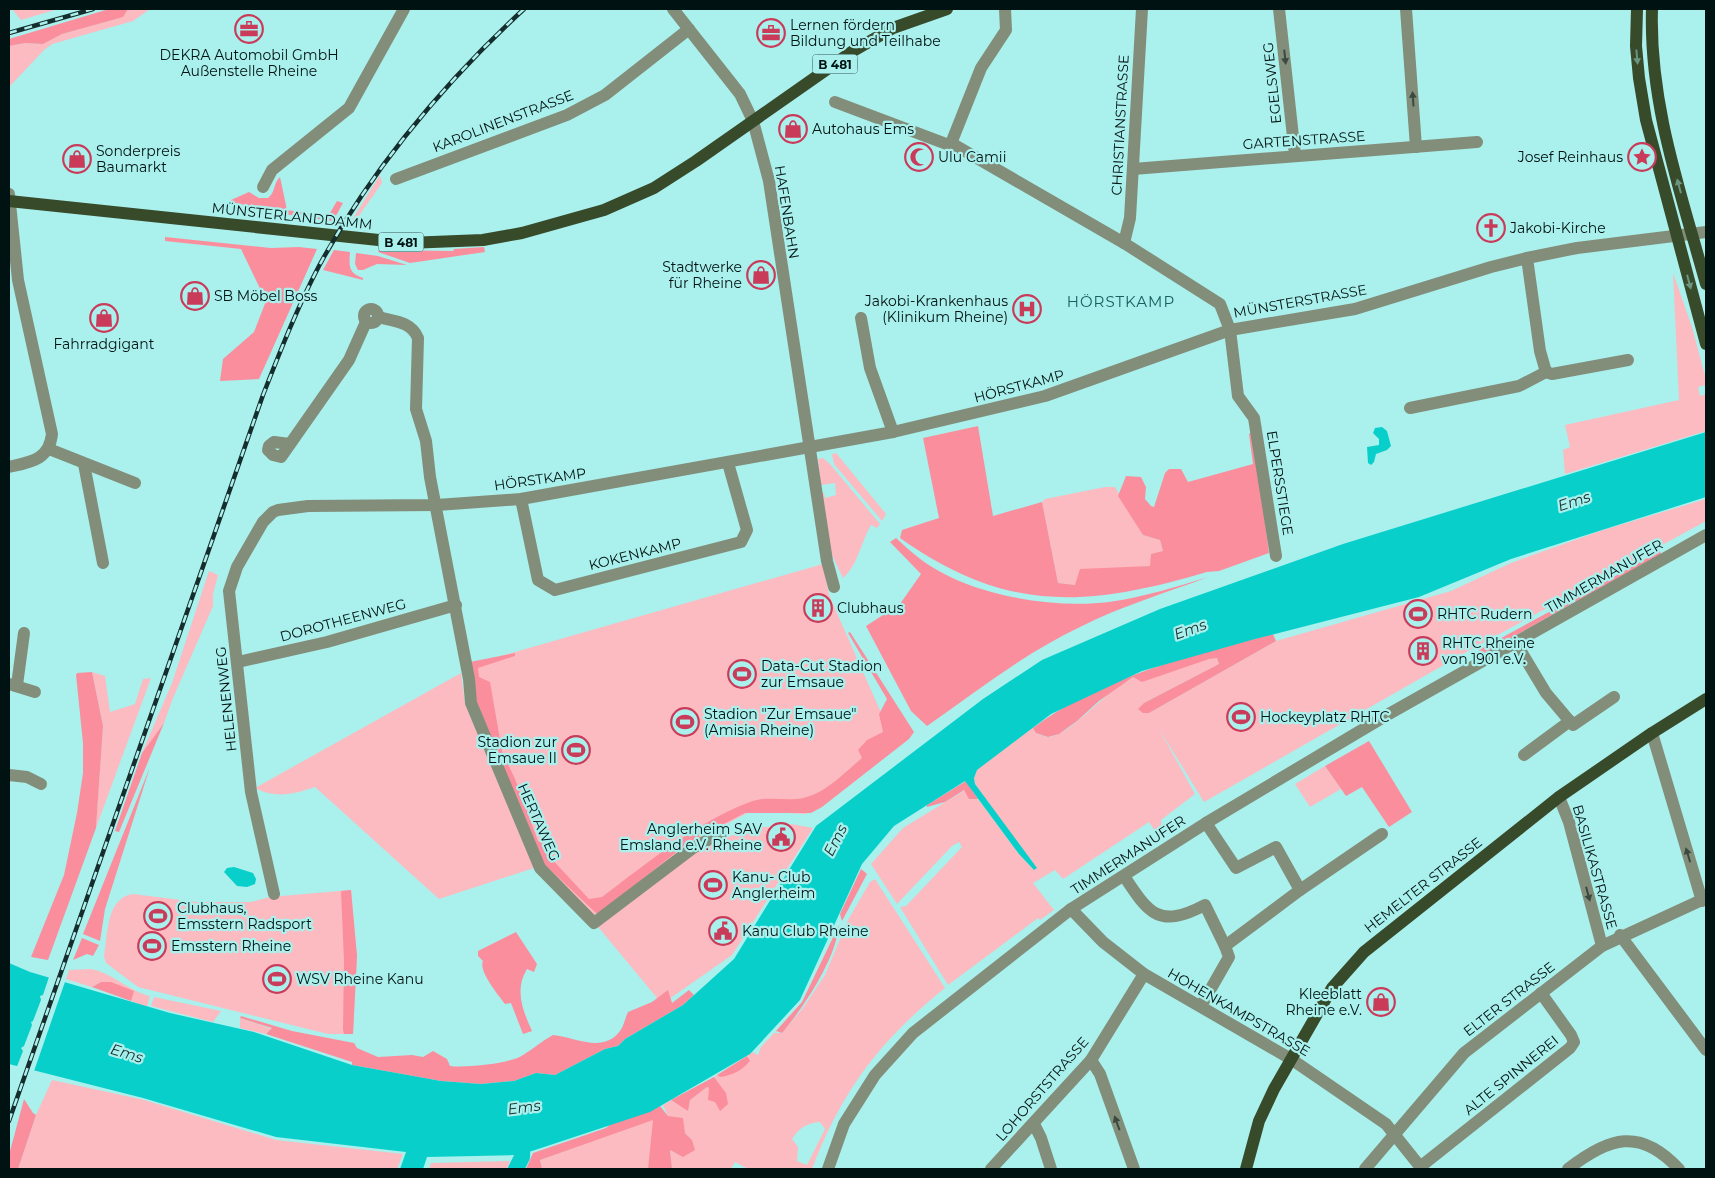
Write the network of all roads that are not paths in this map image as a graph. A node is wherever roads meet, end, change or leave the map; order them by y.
1 (404, 9) edge
2 (673, 9) edge
3 (947, 9) edge
4 (1005, 9) edge
5 (1142, 9) edge
6 (1279, 9) edge
7 (1406, 9) edge
8 (1637, 9) edge
9 (1652, 9) edge
10 (689, 29) junction
11 (835, 102) dead end
12 (753, 121) junction
13 (1477, 142) dead end
14 (950, 144) junction
15 (1416, 147) junction
16 (1294, 155) junction
17 (1132, 168) junction
18 (396, 179) dead end
19 (263, 187) dead end
20 (9, 198) edge
21 (1706, 232) edge
22 (1692, 233) junction
23 (1677, 235) junction
24 (1124, 243) junction
25 (1527, 258) junction
26 (14, 281) edge
27 (1706, 284) edge
28 (861, 318) dead end
29 (1230, 330) junction
30 (1706, 344) edge
31 (1628, 360) dead end
32 (1546, 372) junction
33 (1410, 408) dead end
34 (893, 432) junction
35 (290, 444) dead end
36 (809, 445) junction
37 (49, 449) junction
38 (728, 462) junction
39 (84, 464) junction
40 (9, 467) edge
41 (135, 482) dead end
42 (522, 499) junction
43 (437, 505) junction
44 (273, 512) joint
45 (1706, 535) edge
46 (1276, 556) dead end
47 (102, 563) dead end
48 (834, 586) dead end
49 (456, 606) junction
50 (24, 634) dead end
51 (1516, 643) junction
52 (238, 662) junction
53 (13, 684) edge
54 (35, 692) dead end
55 (1614, 697) dead end
56 (1706, 700) edge
57 (1570, 721) junction
58 (1652, 733) junction
59 (1524, 755) dead end
60 (9, 776) edge
61 (41, 784) dead end
62 (1558, 797) junction
63 (1206, 823) junction
64 (724, 831) dead end
65 (1382, 834) dead end
66 (1124, 876) junction
67 (1300, 890) junction
68 (274, 894) dead end
69 (1704, 900) edge
70 (1071, 909) junction
71 (1620, 935) junction
72 (1225, 946) junction
73 (1602, 946) junction
74 (1144, 974) junction
75 (1541, 993) junction
76 (1201, 1006) junction
77 (1706, 1050) edge
78 (1291, 1058) junction
79 (1091, 1060) junction
80 (1034, 1124) junction
81 (1396, 1134) junction
82 (1421, 1168) edge
83 (828, 1169) edge
84 (991, 1169) edge
85 (1051, 1169) edge
86 (1134, 1169) edge
87 (1246, 1169) edge
88 (1365, 1169) edge
89 (1568, 1169) edge
90 (1679, 1169) edge

1 - 19 street
2 - 10 street, HAFENBAHN
3 - 12 main road, B 481
4 - 14 street
5 - 17 street, CHRISTIANSTRASSE
6 -> 16 street, EGELSWEG
15 -> 7 street
8 -> 23 main road
22 -> 9 main road
10 - 12 street, HAFENBAHN
10 - 18 street, KAROLINENSTRASSE
11 - 14 street, MÜNSTERSTRASSE
12 - 20 main road, MÜNSTERLANDDAMM / B 481
12 - 36 street, HAFENBAHN
13 - 15 street, GARTENSTRASSE
14 - 24 street, MÜNSTERSTRASSE
15 - 16 street, GARTENSTRASSE
16 - 17 street, GARTENSTRASSE
17 - 24 street, CHRISTIANSTRASSE
20 - 26 street
21 - 22 street, MÜNSTERSTRASSE
22 - 23 street, MÜNSTERSTRASSE
22 - 27 main road
23 - 25 street, MÜNSTERSTRASSE
23 -> 30 main road
24 - 29 street, MÜNSTERSTRASSE
25 - 29 street, MÜNSTERSTRASSE
25 - 32 street
26 - 37 street
28 - 34 street
29 - 34 street, HÖRSTKAMP
29 - 46 street, ELPERSSTIEGE
31 - 32 street
32 - 33 street
34 - 36 street, HÖRSTKAMP
35 - 43 street, HERTAWEG
36 - 38 street, HÖRSTKAMP
36 - 48 street
37 - 39 street
37 - 40 street
38 - 42 street, HÖRSTKAMP
38 - 42 street, KOKENKAMP
39 - 41 street
39 - 47 street
42 - 43 street, HÖRSTKAMP
43 - 44 street, HÖRSTKAMP
43 - 49 street, HERTAWEG
44 - 52 street, HELENENWEG
45 - 51 street, TIMMERMANUFER
49 - 52 street, DOROTHEENWEG
49 - 64 street, HERTAWEG
50 - 53 street
51 - 57 street
51 - 63 street, TIMMERMANUFER
52 - 68 street, HELENENWEG
53 - 54 street
55 - 57 street
56 - 58 main road, HEMELTER STRASSE
57 - 59 street
58 - 62 main road, HEMELTER STRASSE
69 -> 58 street
60 - 61 street
62 -> 73 street, BASILIKASTRASSE
62 - 78 main road, HEMELTER STRASSE
63 - 66 street, TIMMERMANUFER
63 - 67 street
65 - 67 street
66 - 70 street, TIMMERMANUFER
66 - 72 street
67 - 72 street
69 - 71 street, ELTER STRASSE
70 - 74 street, HOHENKAMPSTRASSE
70 - 83 street, TIMMERMANUFER
71 - 73 street, ELTER STRASSE
71 - 77 street, BASILIKASTRASSE
72 - 76 street
73 - 75 street, ELTER STRASSE
74 - 76 street, HOHENKAMPSTRASSE
74 - 79 street, LOHORSTSTRASSE
75 - 81 street, ELTER STRASSE
75 - 82 street, ALTE SPINNEREI
76 - 78 street, HOHENKAMPSTRASSE
78 - 81 street, HOHENKAMPSTRASSE
78 - 87 main road, HEMELTER STRASSE
79 - 80 street, LOHORSTSTRASSE
86 -> 79 street
80 - 84 street, LOHORSTSTRASSE
80 - 85 street
81 - 82 street, HOHENKAMPSTRASSE
81 - 88 street, ELTER STRASSE
89 - 90 street

